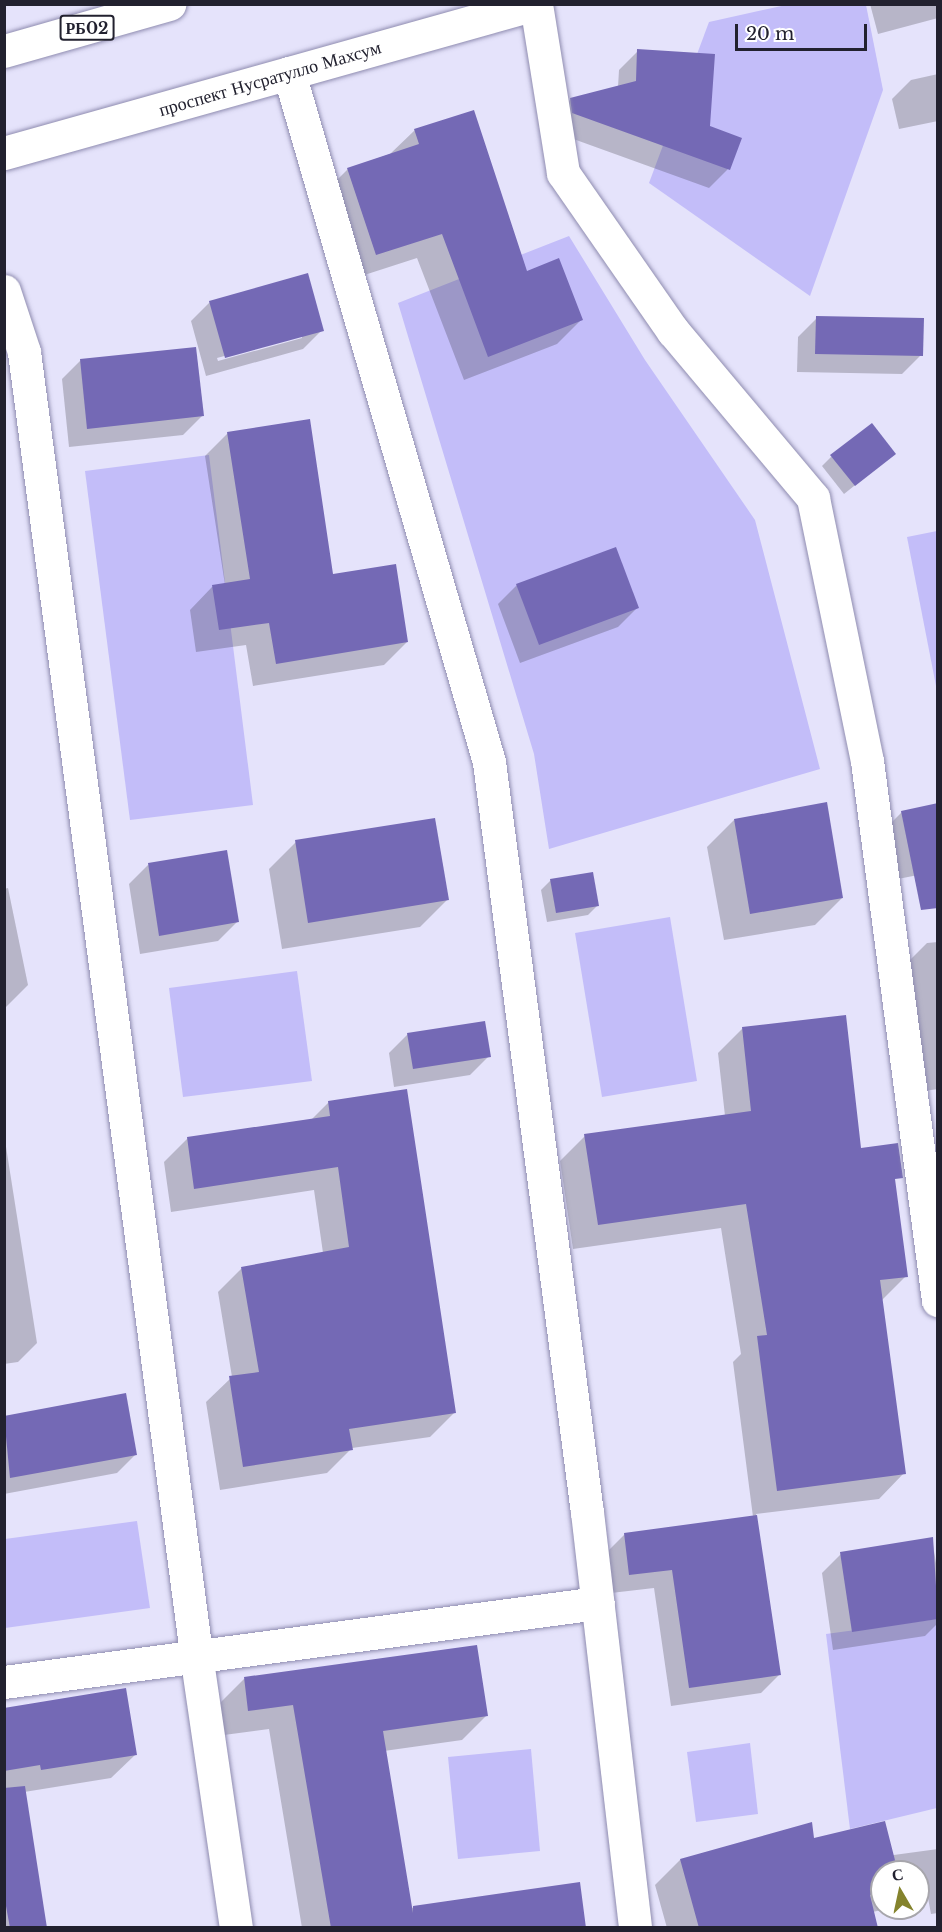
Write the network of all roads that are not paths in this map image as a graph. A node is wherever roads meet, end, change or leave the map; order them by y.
1 (170, 4) edge
2 (536, 4) edge
3 (4, 51) edge
4 (289, 73) junction
5 (4, 153) edge
6 (4, 291) edge
7 (938, 1300) edge
8 (598, 1603) junction
9 (196, 1654) junction
10 (4, 1682) edge
11 (236, 1928) edge
12 (636, 1928) edge

1 - 3 main road, РБ02
2 - 4 main road, проспект Нусратулло Махсум
2 - 7 main road
4 - 5 main road, проспект Нусратулло Махсум
4 - 8 main road
6 - 9 main road
8 - 9 main road
8 - 12 main road
9 - 10 main road
9 - 11 main road

